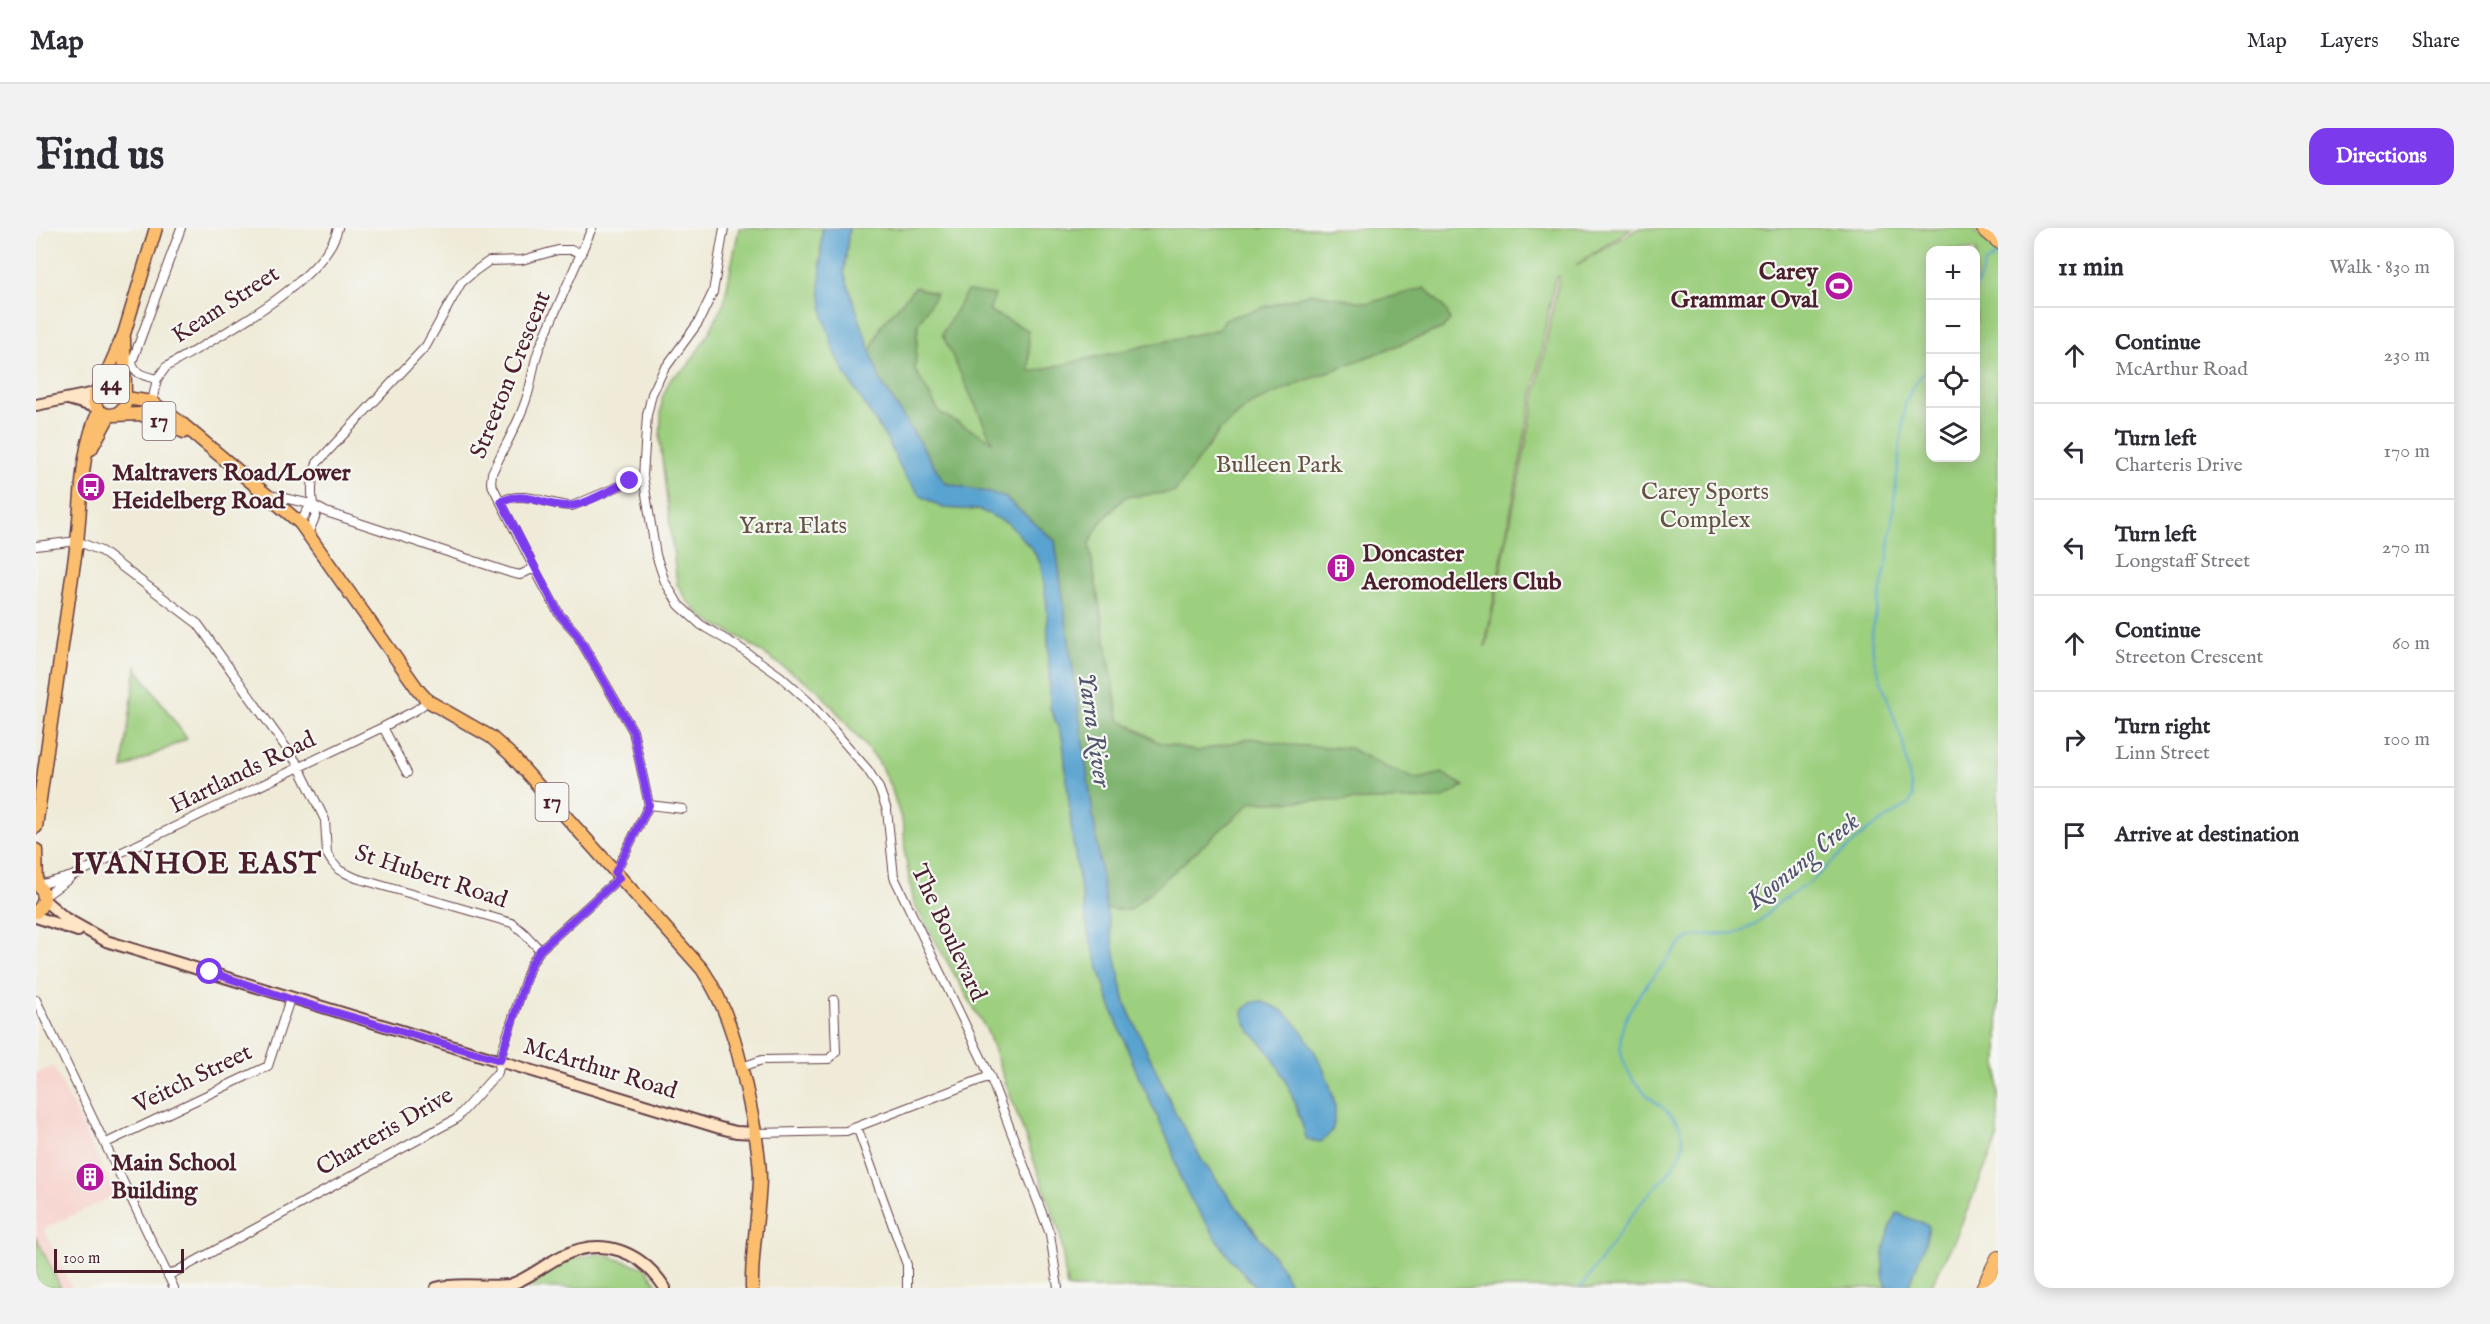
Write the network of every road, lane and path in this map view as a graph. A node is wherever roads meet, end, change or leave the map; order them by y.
1 (156, 228) edge
2 (181, 228) edge
3 (338, 228) edge
4 (592, 228) edge
5 (724, 228) edge
6 (1983, 228) edge
7 (1998, 241) edge
8 (582, 254) junction
9 (124, 334) junction
10 (157, 379) junction
11 (98, 389) junction
12 (125, 395) junction
13 (68, 399) junction
14 (152, 402) junction
15 (36, 405) edge
16 (105, 412) junction
17 (140, 414) junction
18 (201, 441) junction
19 (643, 476) junction
20 (265, 494) junction
21 (501, 501) junction
22 (311, 504) junction
23 (304, 528) junction
24 (77, 541) junction
25 (36, 546) edge
26 (534, 568) junction
27 (428, 701) junction
28 (383, 727) junction
29 (299, 767) junction
30 (407, 773) dead end
31 (649, 805) junction
32 (684, 809) dead end
33 (36, 827) edge
34 (36, 850) edge
35 (617, 875) junction
36 (72, 876) junction
37 (40, 890) edge
38 (36, 912) edge
39 (36, 917) edge
40 (96, 937) junction
41 (540, 950) junction
42 (290, 999) junction
43 (36, 1000) edge
44 (834, 1000) dead end
45 (500, 1060) junction
46 (742, 1067) junction
47 (990, 1076) junction
48 (857, 1127) junction
49 (756, 1133) junction
50 (106, 1143) junction
51 (1998, 1258) edge
52 (751, 1271) junction
53 (168, 1275) junction
54 (174, 1288) edge
55 (435, 1288) edge
56 (665, 1288) edge
57 (744, 1288) edge
58 (752, 1288) edge
59 (908, 1288) edge
60 (1058, 1288) edge
61 (1983, 1288) edge

1 - 9 main road, 44
2 - 10 street
3 - 10 street, Keam Street
4 - 8 street, Streeton Crescent
5 - 19 street, The Boulevard
6 - 7 highway
8 - 21 street, Streeton Crescent
8 - 22 street
9 - 11 main road, 44
9 - 12 main road, 44
10 - 14 street
11 - 12 main road, 44
11 - 13 street
11 - 16 main road, 44
12 - 14 main road, 17
12 - 16 main road, 44
13 - 15 street
13 - 16 street
14 - 17 street
14 - 18 main road, 17
16 - 17 main road, 17
16 - 24 main road, 44
17 - 18 main road, 17
18 - 20 main road, 17
19 - 21 street
19 - 47 street, The Boulevard
20 - 22 street
20 - 23 main road, 17
21 - 26 street, Streeton Crescent
22 - 23 street
22 - 23 street
22 - 26 street
23 - 27 main road, 17
24 - 25 street
24 - 29 street, St Hubert Road
24 - 33 main road, 44
26 - 31 street, Streeton Crescent
27 - 28 street, Hartlands Road
27 - 35 main road, 17
28 - 29 street, Hartlands Road
28 - 30 street
29 - 36 street, Hartlands Road
29 - 41 street, St Hubert Road
31 - 32 street
31 - 35 street
34 - 37 main road
35 - 41 street, Charteris Drive
35 - 46 main road, 17
36 - 37 street, Hartlands Road
36 - 37 street, Hartlands Road
37 - 38 main road
37 - 40 street, McArthur Road
39 - 40 street, McArthur Road
40 - 42 street, McArthur Road
41 - 45 street, Charteris Drive
42 - 45 street, McArthur Road
42 - 50 street, Veitch Street
43 - 50 street
44 - 46 street
45 - 49 street, McArthur Road
45 - 53 street, Charteris Drive
46 - 49 main road, 17
47 - 48 street, McArthur Road
47 - 60 street, The Boulevard
48 - 49 street, McArthur Road
48 - 59 street
49 - 52 main road, 17
50 - 53 street
51 - 61 highway
52 - 57 main road, 17
52 - 58 main road, 17
53 - 54 street
55 - 56 street

